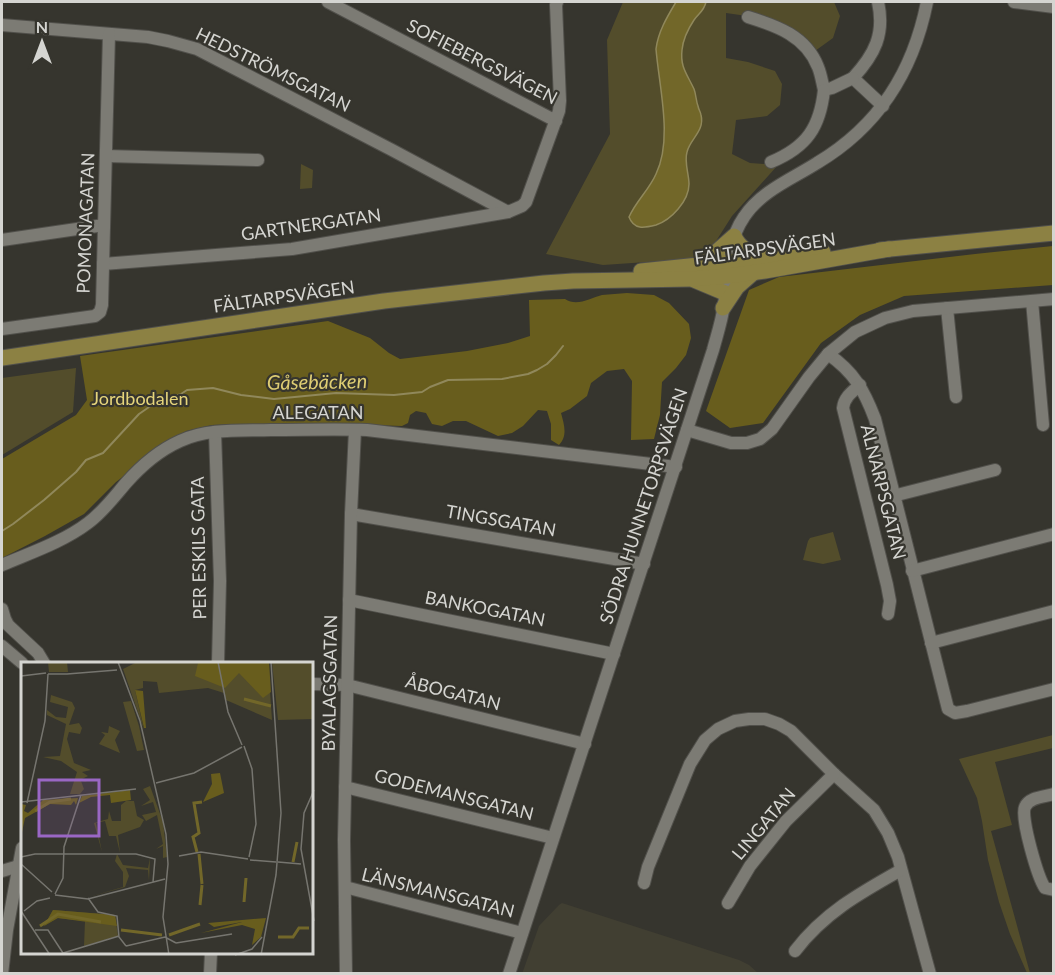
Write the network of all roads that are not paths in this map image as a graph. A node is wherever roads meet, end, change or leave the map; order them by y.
1 (328, 2) edge
2 (878, 2) edge
3 (927, 2) edge
4 (1014, 2) edge
5 (554, 3) edge
6 (1053, 7) edge
7 (748, 17) dead end
8 (2, 25) edge
9 (109, 34) junction
10 (854, 78) junction
11 (824, 90) junction
12 (883, 106) junction
13 (556, 121) junction
14 (106, 156) junction
15 (258, 160) dead end
16 (771, 162) dead end
17 (508, 212) junction
18 (104, 225) junction
19 (1053, 233) edge
20 (734, 236) junction
21 (2, 240) edge
22 (889, 249) junction
23 (764, 258) junction
24 (103, 264) junction
25 (728, 269) junction
26 (695, 272) junction
27 (753, 273) junction
28 (1053, 299) edge
29 (724, 301) junction
30 (1032, 301) junction
31 (947, 308) junction
32 (2, 329) edge
33 (828, 354) junction
34 (2, 358) edge
35 (860, 385) junction
36 (956, 397) dead end
37 (1043, 425) dead end
38 (355, 430) junction
39 (687, 430) junction
40 (214, 432) junction
41 (676, 467) junction
42 (995, 470) dead end
43 (893, 496) junction
44 (351, 514) junction
45 (1053, 534) edge
46 (644, 564) junction
47 (2, 565) edge
48 (912, 570) junction
49 (349, 600) junction
50 (2, 609) edge
51 (1053, 611) edge
52 (888, 614) dead end
53 (931, 643) junction
54 (28, 644) junction
55 (2, 646) edge
56 (614, 654) junction
57 (19, 661) edge
58 (43, 662) edge
59 (219, 662) edge
60 (314, 684) edge
61 (347, 685) junction
62 (1053, 689) edge
63 (585, 744) junction
64 (834, 774) junction
65 (345, 787) junction
66 (1053, 794) edge
67 (553, 838) junction
68 (21, 865) edge
69 (901, 870) junction
70 (2, 871) edge
71 (644, 883) dead end
72 (345, 887) junction
73 (1053, 890) edge
74 (728, 903) dead end
75 (522, 933) junction
76 (795, 951) dead end
77 (211, 954) edge
78 (2, 974) edge
79 (210, 974) edge
80 (346, 974) edge
81 (509, 974) edge
82 (930, 974) edge

1 - 13 street, SOFIEBERGSVÄGEN
2 - 10 street
3 - 12 street, SÖDRA HUNNETORPSVÄGEN
4 - 6 street
5 - 13 street
7 - 11 street
8 - 9 street, HEDSTRÖMSGATAN
9 - 14 street, POMONAGATAN
9 - 17 street, HEDSTRÖMSGATAN
10 - 11 street
10 - 12 street
11 - 16 street
12 - 20 street, SÖDRA HUNNETORPSVÄGEN
13 - 17 street, GARTNERGATAN
14 - 15 street
14 - 18 street, POMONAGATAN
17 - 24 street, GARTNERGATAN
18 - 21 street
18 - 24 street, POMONAGATAN
19 - 22 main road, FÄLTARPSVÄGEN
20 - 23 main road
20 - 25 street, SÖDRA HUNNETORPSVÄGEN
20 - 26 main road
22 - 23 main road, FÄLTARPSVÄGEN
22 - 27 main road, FÄLTARPSVÄGEN
23 - 25 main road, FÄLTARPSVÄGEN
24 - 32 street, POMONAGATAN
25 - 26 main road, FÄLTARPSVÄGEN
25 - 27 main road, FÄLTARPSVÄGEN
25 - 29 street, SÖDRA HUNNETORPSVÄGEN
26 - 29 main road
26 - 34 main road, FÄLTARPSVÄGEN
27 - 29 main road
28 - 30 street
29 - 39 street, SÖDRA HUNNETORPSVÄGEN
30 - 31 street
30 - 37 street
31 - 33 street
31 - 36 street
33 - 35 street, ALNARPSGATAN
33 - 39 street
35 - 43 street, ALNARPSGATAN
35 - 52 street, ALNARPSGATAN
38 - 40 street, ALEGATAN
38 - 41 street, ALEGATAN
38 - 44 street, BYALAGSGATAN
39 - 41 street, SÖDRA HUNNETORPSVÄGEN
40 - 47 street, ALEGATAN
40 - 59 street, PER ESKILS GATA
41 - 46 street, SÖDRA HUNNETORPSVÄGEN
42 - 43 street, ALNARPSGATAN
43 - 48 street, ALNARPSGATAN
44 - 46 street, TINGSGATAN
44 - 49 street, BYALAGSGATAN
45 - 48 street, ALNARPSGATAN
46 - 56 street, SÖDRA HUNNETORPSVÄGEN
48 - 53 street, ALNARPSGATAN
49 - 56 street, BANKOGATAN
49 - 61 street, BYALAGSGATAN
50 - 54 street
51 - 53 street
53 - 62 street, ALNARPSGATAN
54 - 57 street
54 - 58 street
55 - 57 street
56 - 63 street, SÖDRA HUNNETORPSVÄGEN
60 - 61 street, ÅBOGATAN
61 - 63 street, ÅBOGATAN
61 - 65 street, BYALAGSGATAN
63 - 67 street, SÖDRA HUNNETORPSVÄGEN
64 - 69 street
64 - 71 street
64 - 74 street, LINGATAN
65 - 67 street, GODEMANSGATAN
65 - 72 street, BYALAGSGATAN
66 - 73 street
67 - 75 street, SÖDRA HUNNETORPSVÄGEN
68 - 70 street
68 - 78 street
69 - 76 street
69 - 82 street
72 - 75 street, LÄNSMANSGATAN
72 - 80 street, BYALAGSGATAN
75 - 81 street, SÖDRA HUNNETORPSVÄGEN
77 - 79 street

